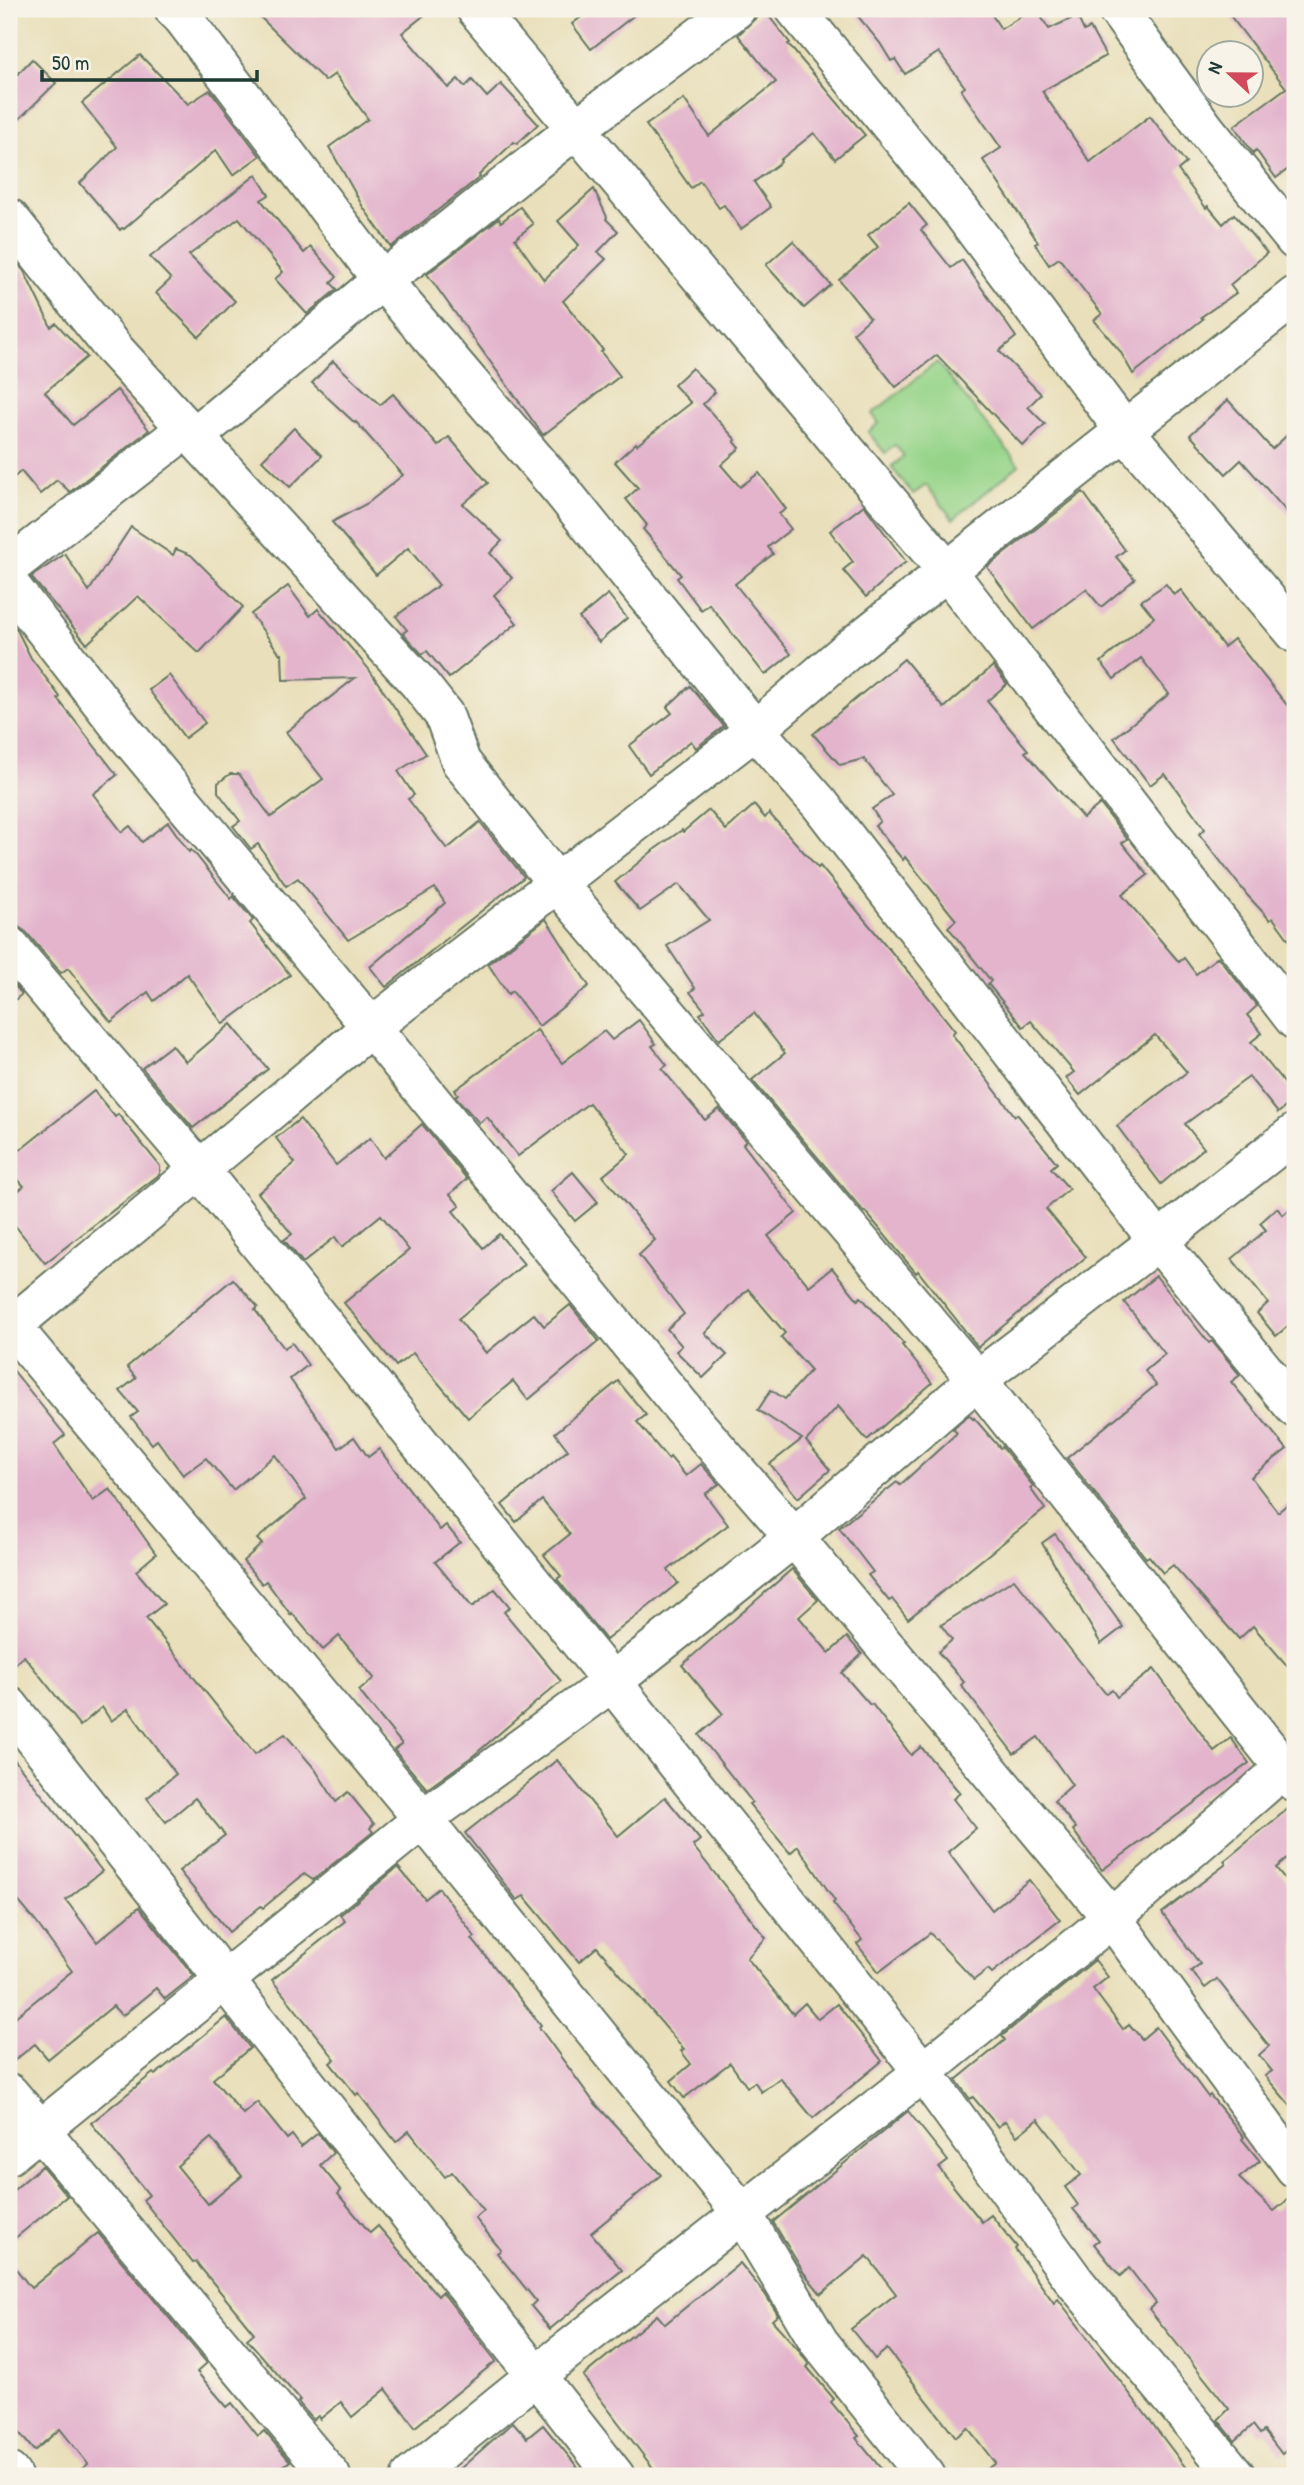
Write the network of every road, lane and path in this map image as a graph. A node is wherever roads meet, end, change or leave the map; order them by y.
1 (174, 9) edge
2 (476, 9) edge
3 (736, 9) edge
4 (794, 9) edge
5 (1117, 9) edge
6 (577, 128) junction
7 (9, 218) edge
8 (1295, 240) edge
9 (382, 280) junction
10 (1295, 296) edge
11 (1124, 430) junction
12 (190, 433) junction
13 (9, 567) edge
14 (947, 571) junction
15 (9, 584) edge
16 (1295, 633) edge
17 (755, 730) junction
18 (556, 882) junction
19 (9, 946) edge
20 (1295, 1020) edge
21 (371, 1027) junction
22 (1295, 1133) edge
23 (199, 1169) junction
24 (1158, 1241) junction
25 (10, 1326) edge
26 (977, 1380) junction
27 (1295, 1408) edge
28 (794, 1537) junction
29 (612, 1682) junction
30 (9, 1706) edge
31 (1292, 1770) edge
32 (423, 1819) junction
33 (1112, 1918) junction
34 (225, 1981) junction
35 (923, 2072) junction
36 (9, 2094) edge
37 (38, 2130) junction
38 (9, 2155) edge
39 (1295, 2168) edge
40 (742, 2213) junction
41 (536, 2375) junction
42 (9, 2472) edge
43 (12, 2476) edge
44 (331, 2476) edge
45 (411, 2476) edge
46 (615, 2476) edge
47 (926, 2476) edge
48 (1236, 2476) edge

1 - 9 street
2 - 6 street
3 - 6 street
4 - 11 street
5 - 8 street
6 - 9 street
6 - 14 street
7 - 12 street
9 - 12 street
9 - 17 street
10 - 11 street
11 - 14 street
11 - 16 street
12 - 13 street
12 - 18 street
14 - 17 street
14 - 20 street
15 - 21 street
17 - 18 street
17 - 24 street
18 - 21 street
18 - 26 street
19 - 23 street
21 - 23 street
21 - 28 street
22 - 24 street
23 - 25 street
23 - 29 street
24 - 26 street
24 - 27 street
25 - 32 street
26 - 28 street
26 - 31 street
28 - 29 street
28 - 33 street
29 - 32 street
29 - 35 street
30 - 34 street
31 - 33 street
32 - 34 street
32 - 40 street
33 - 35 street
33 - 39 street
34 - 37 street
34 - 41 street
35 - 40 street
35 - 48 street
36 - 37 street
37 - 38 street
37 - 44 street
40 - 41 street
40 - 47 street
41 - 45 street
41 - 46 street
42 - 43 street

